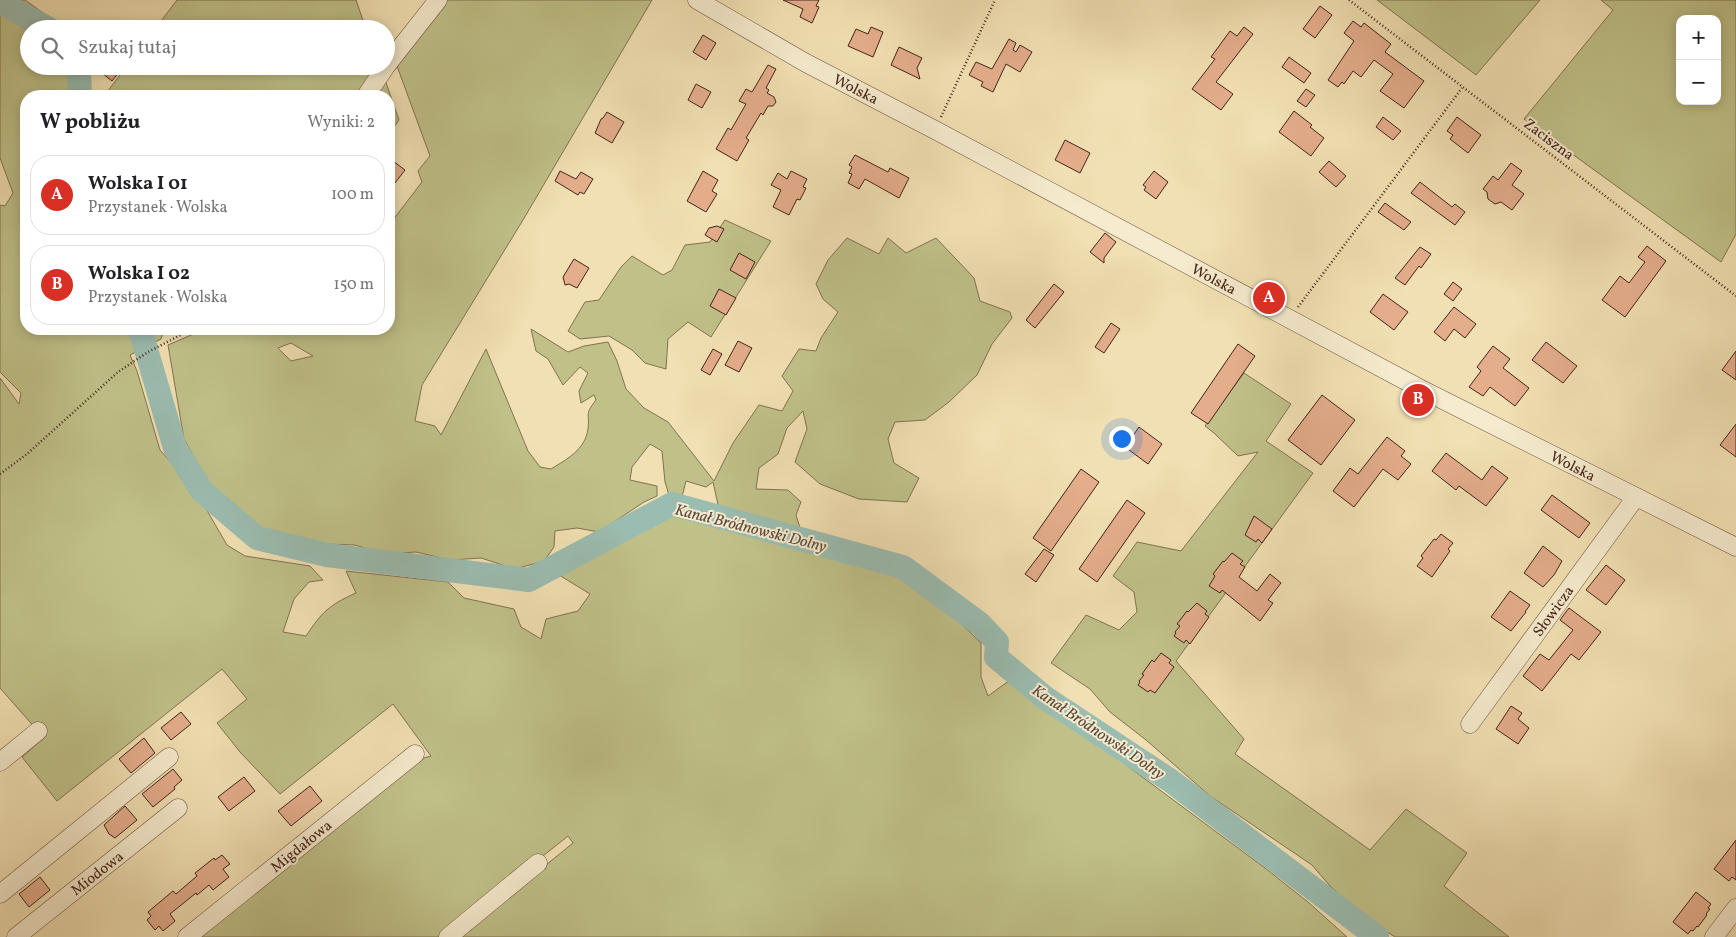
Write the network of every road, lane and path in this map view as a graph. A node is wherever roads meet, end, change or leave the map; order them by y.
1 (438, 0) edge
2 (697, 0) edge
3 (996, 0) edge
4 (1348, 0) edge
5 (395, 55) edge
6 (380, 75) edge
7 (1462, 87) junction
8 (370, 90) edge
9 (935, 130) junction
10 (1736, 296) edge
11 (1289, 318) junction
12 (181, 335) edge
13 (0, 474) edge
14 (1636, 497) junction
15 (1736, 547) edge
16 (1470, 724) dead end
17 (38, 731) dead end
18 (415, 754) dead end
19 (169, 757) dead end
20 (0, 762) edge
21 (178, 808) dead end
22 (538, 863) dead end
23 (0, 894) edge
24 (1736, 908) edge
25 (16, 937) edge
26 (187, 937) edge
27 (448, 937) edge
28 (1714, 937) edge

1 - 5 street
2 - 9 street, Wolska
3 - 9 path
4 - 7 path, Zaciszna
6 - 8 street
7 - 10 path, Zaciszna
7 - 11 path
9 - 11 street, Wolska
11 - 14 street, Wolska
12 - 13 path
14 - 15 street, Wolska
14 - 16 street, Słowicza
17 - 20 street
18 - 26 street, Migdałowa
19 - 23 street
21 - 25 street, Miodowa
22 - 27 street
24 - 28 street

